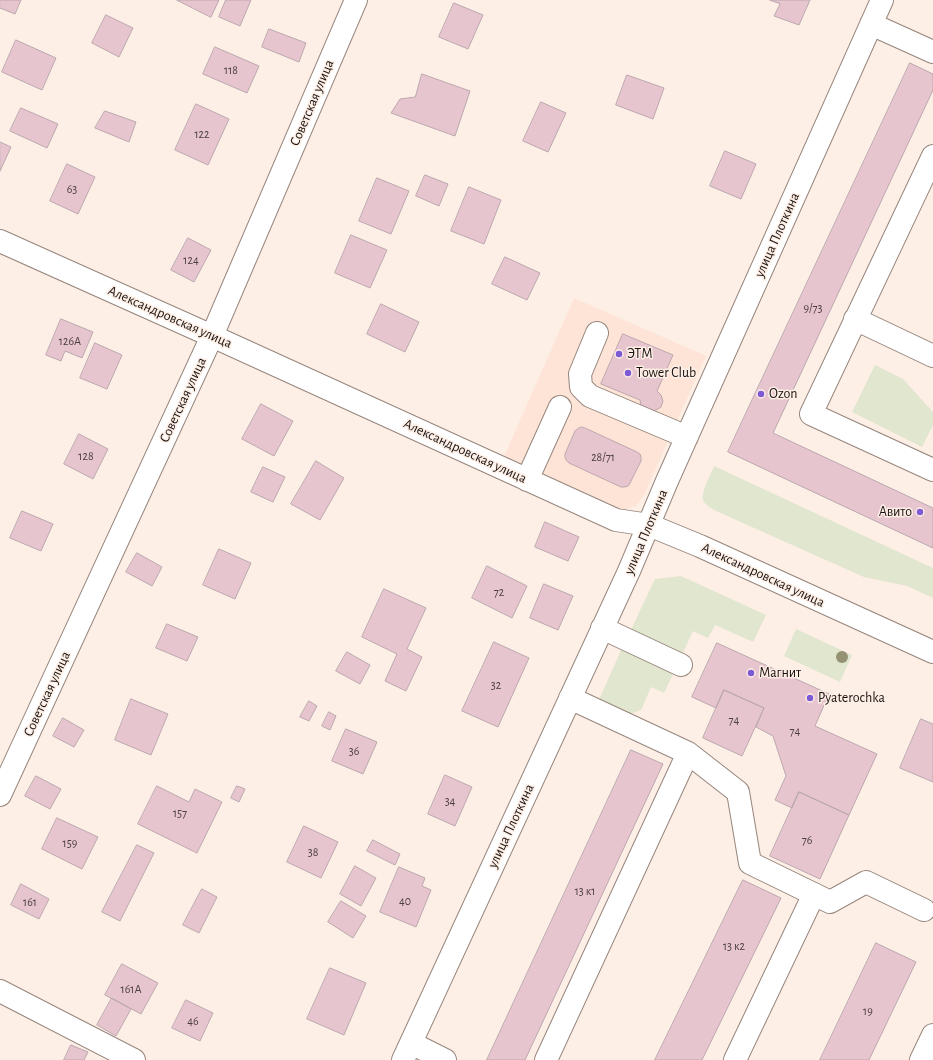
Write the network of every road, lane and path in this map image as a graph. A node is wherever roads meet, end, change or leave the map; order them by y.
1 (356, 0) edge
2 (882, 0) edge
3 (871, 24) junction
4 (933, 52) edge
5 (933, 156) edge
6 (0, 240) edge
7 (856, 319) junction
8 (597, 333) dead end
9 (212, 336) junction
10 (933, 356) edge
11 (560, 407) dead end
12 (687, 436) junction
13 (933, 470) edge
14 (527, 480) junction
15 (649, 525) junction
16 (602, 628) junction
17 (933, 652) edge
18 (681, 665) dead end
19 (570, 698) junction
20 (688, 753) junction
21 (0, 796) edge
22 (814, 894) junction
23 (924, 910) dead end
24 (0, 991) edge
25 (933, 1035) edge
26 (407, 1052) edge
27 (134, 1060) edge
28 (445, 1060) edge
29 (546, 1060) edge
30 (735, 1060) edge
31 (921, 1060) edge

1 - 9 street, Советская улица
2 - 3 street, улица Плоткина
3 - 4 street
3 - 12 street, улица Плоткина
5 - 7 street
6 - 9 street, Александровская улица
7 - 10 street
7 - 13 street
8 - 12 street
9 - 14 street, Александровская улица
9 - 21 street, Советская улица
11 - 14 street
12 - 15 street, улица Плоткина
14 - 15 street, Александровская улица
15 - 16 street, улица Плоткина
15 - 17 street, Александровская улица
16 - 18 street
16 - 19 street, улица Плоткина
19 - 20 street
19 - 26 street, улица Плоткина
20 - 22 street
20 - 29 street
22 - 23 street
22 - 30 street
24 - 27 street
25 - 31 street
26 - 28 street

